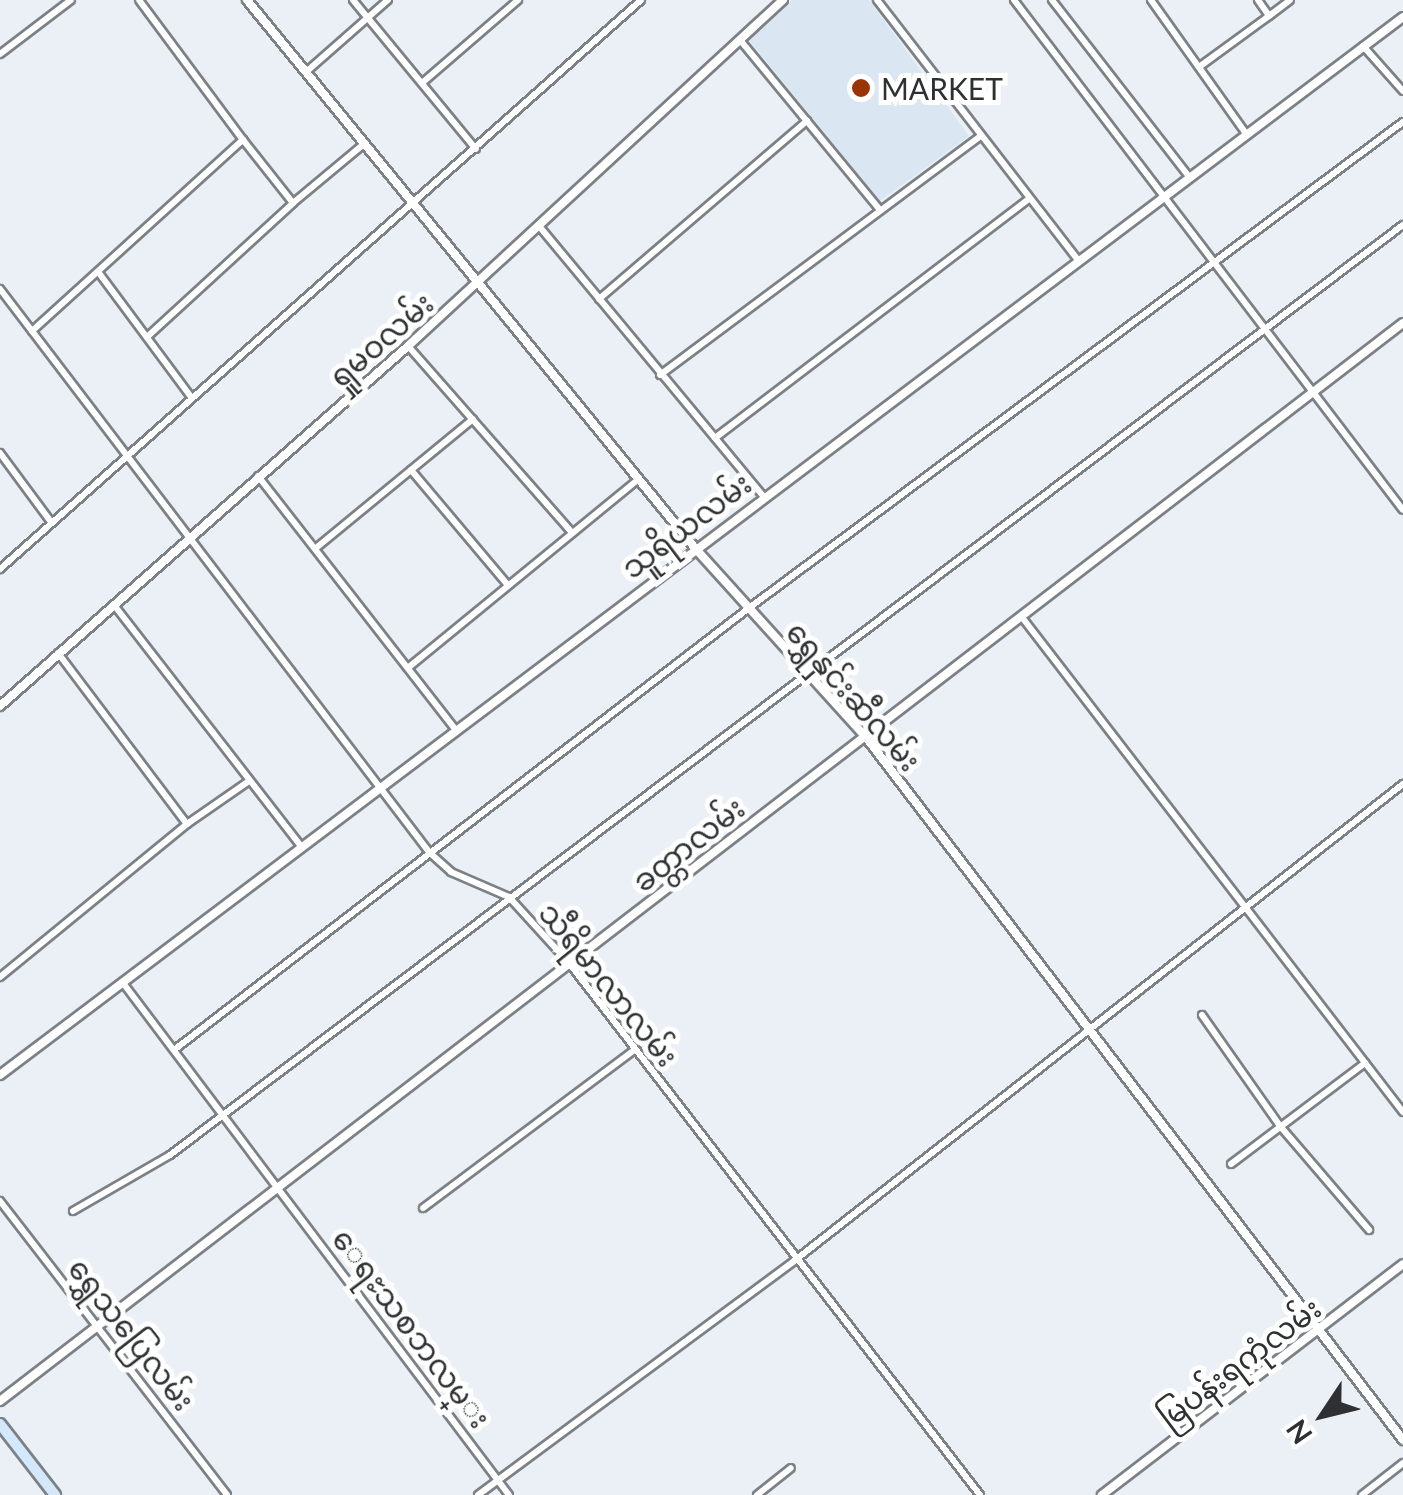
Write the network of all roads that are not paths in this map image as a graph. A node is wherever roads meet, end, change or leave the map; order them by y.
1 (71, 0) edge
2 (138, 0) edge
3 (246, 0) edge
4 (353, 0) edge
5 (388, 0) edge
6 (518, 0) edge
7 (641, 0) edge
8 (783, 0) edge
9 (877, 0) edge
10 (1014, 0) edge
11 (1052, 0) edge
12 (1151, 0) edge
13 (1258, 0) edge
14 (1290, 0) edge
15 (1270, 16) junction
16 (1403, 17) edge
17 (369, 18) junction
18 (740, 40) junction
19 (1363, 46) junction
20 (0, 54) edge
21 (1200, 67) junction
22 (306, 72) junction
23 (422, 83) junction
24 (1403, 91) edge
25 (807, 121) junction
26 (1403, 122) edge
27 (1248, 136) junction
28 (978, 137) junction
29 (242, 140) junction
30 (365, 143) junction
31 (476, 149) junction
32 (1190, 179) junction
33 (1029, 199) junction
34 (1161, 200) junction
35 (293, 203) junction
36 (415, 204) junction
37 (880, 210) junction
38 (1403, 224) edge
39 (539, 226) junction
40 (1078, 260) junction
41 (1215, 263) junction
42 (100, 273) junction
43 (480, 282) junction
44 (0, 289) edge
45 (598, 299) junction
46 (1403, 323) edge
47 (1265, 328) junction
48 (32, 332) junction
49 (146, 336) junction
50 (408, 346) junction
51 (660, 374) junction
52 (1313, 392) junction
53 (192, 398) junction
54 (474, 420) junction
55 (715, 438) junction
56 (0, 453) edge
57 (126, 456) junction
58 (412, 470) junction
59 (258, 476) junction
60 (638, 479) junction
61 (763, 496) junction
62 (1403, 510) edge
63 (52, 522) junction
64 (572, 532) junction
65 (188, 538) junction
66 (694, 547) junction
67 (316, 548) junction
68 (0, 570) edge
69 (508, 586) junction
70 (114, 605) junction
71 (749, 608) junction
72 (1021, 616) junction
73 (57, 652) junction
74 (409, 666) junction
75 (808, 673) junction
76 (0, 706) edge
77 (454, 728) junction
78 (864, 736) junction
79 (249, 781) junction
80 (380, 784) junction
81 (1403, 784) edge
82 (186, 824) junction
83 (302, 847) junction
84 (430, 852) junction
85 (509, 897) junction
86 (1243, 905) junction
87 (569, 964) junction
88 (0, 977) edge
89 (123, 983) junction
90 (1202, 1016) dead end
91 (1086, 1028) junction
92 (174, 1050) junction
93 (634, 1050) junction
94 (1364, 1062) junction
95 (1, 1072) edge
96 (222, 1112) junction
97 (1403, 1112) edge
98 (1280, 1126) junction
99 (1232, 1164) dead end
100 (280, 1189) junction
101 (0, 1201) edge
102 (423, 1208) dead end
103 (73, 1211) dead end
104 (1369, 1230) dead end
105 (794, 1261) junction
106 (1403, 1264) edge
107 (98, 1326) junction
108 (1317, 1330) junction
109 (0, 1401) edge
110 (0, 1424) edge
111 (1403, 1440) edge
112 (1403, 1463) edge
113 (791, 1468) dead end
114 (498, 1480) junction
115 (55, 1495) edge
116 (227, 1495) edge
117 (478, 1495) edge
118 (509, 1495) edge
119 (757, 1495) edge
120 (980, 1495) edge
121 (1102, 1495) edge
122 (1362, 1495) edge

1 - 20 street
2 - 29 street
3 - 22 street, ရွှေနှင်းဆီလမ်း
4 - 17 street
5 - 17 street
6 - 23 street
7 - 31 street
8 - 18 street, ရှုမဝလမ်း
9 - 28 street
10 - 34 street
11 - 32 street
12 - 21 street
13 - 15 street
14 - 15 street
15 - 21 street
16 - 19 street, သူရိယလမ်း
17 - 22 street
17 - 23 street
18 - 25 street
18 - 39 street, ရှုမဝလမ်း
19 - 24 street
19 - 27 street, သူရိယလမ်း
21 - 27 street
22 - 30 street, ရွှေနှင်းဆီလမ်း
23 - 31 street
25 - 37 street
25 - 45 street
26 - 41 street
27 - 32 street, သူရိယလမ်း
28 - 33 street
28 - 37 street
29 - 35 street
29 - 42 street
30 - 35 street
30 - 36 street, ရွှေနှင်းဆီလမ်း
31 - 36 street
32 - 34 street, သူရိယလမ်း
33 - 40 street
33 - 55 street
34 - 40 street, သူရိယလမ်း
34 - 41 street
35 - 49 street
36 - 43 street, ရွှေနှင်းဆီလမ်း
36 - 53 street
37 - 51 street
38 - 47 street
39 - 43 street, ရှုမဝလမ်း
39 - 45 street
40 - 61 street, သူရိယလမ်း
41 - 47 street
41 - 71 street
42 - 48 street
42 - 49 street
43 - 50 street, ရှုမဝလမ်း
43 - 60 street, ရွှေနှင်းဆီလမ်း
44 - 48 street, သီရိမာလာလမ်း
45 - 51 street
46 - 52 street, ခတ္တာလမ်း
47 - 52 street
47 - 75 street
48 - 57 street, သီရိမာလာလမ်း
49 - 53 street
50 - 54 street
50 - 59 street, ရှုမဝလမ်း
51 - 55 street
52 - 62 street
52 - 72 street, ခတ္တာလမ်း
53 - 57 street
54 - 58 street
54 - 64 street
55 - 61 street
56 - 63 street
57 - 63 street
57 - 65 street, သီရိမာလာလမ်း
58 - 67 street
58 - 69 street
59 - 65 street, ရှုမဝလမ်း
59 - 67 street
60 - 64 street
60 - 66 street, ရွှေနှင်းဆီလမ်း
61 - 66 street, သူရိယလမ်း
63 - 68 street
64 - 69 street
65 - 70 street, ရှုမဝလမ်း
65 - 80 street, သီရိမာလာလမ်း
66 - 71 street, ရွှေနှင်းဆီလမ်း
66 - 77 street, သူရိယလမ်း
67 - 74 street
69 - 74 street
70 - 73 street, ရှုမဝလမ်း
70 - 79 street
71 - 75 street, ရွှေနှင်းဆီလမ်း
71 - 84 street
72 - 78 street, ခတ္တာလမ်း
72 - 86 street
73 - 76 street, ရှုမဝလမ်း
73 - 82 street
74 - 77 street
75 - 78 street, ရွှေနှင်းဆီလမ်း
75 - 85 street
77 - 80 street, သူရိယလမ်း
78 - 87 street, ခတ္တာလမ်း
78 - 91 street, ရွှေနှင်းဆီလမ်း
79 - 82 street
79 - 83 street
80 - 83 street, သူရိယလမ်း
80 - 84 street, သီရိမာလာလမ်း
81 - 86 street
82 - 88 street
83 - 89 street, သူရိယလမ်း
84 - 85 street, သီရိမာလာလမ်း
84 - 92 street
85 - 87 street, သီရိမာလာလမ်း
85 - 96 street
86 - 91 street
86 - 94 street
87 - 93 street, သီရိမာလာလမ်း
87 - 100 street, ခတ္တာလမ်း
89 - 92 street, ေရႊသစၥာလမ္း
89 - 95 street, သူရိယလမ်း
90 - 98 street
91 - 105 street
91 - 108 street, ရွှေနှင်းဆီလမ်း
92 - 96 street, ေရႊသစၥာလမ္း
93 - 102 street
93 - 105 street, သီရိမာလာလမ်း
94 - 97 street
94 - 98 street
96 - 100 street, ေရႊသစၥာလမ္း
96 - 103 street
98 - 99 street
98 - 104 street
100 - 107 street, ခတ္တာလမ်း
100 - 114 street, ေရႊသစၥာလမ္း
101 - 107 street, ရွှေသပြေလမ်း
105 - 114 street
105 - 120 street, သီရိမာလာလမ်း
106 - 108 street, မြပန်းရကုံလမ်း
107 - 109 street, ခတ္တာလမ်း
107 - 116 street, ရွှေသပြေလမ်း
108 - 111 street, ရွှေနှင်းဆီလမ်း
108 - 121 street, မြပန်းရကုံလမ်း
110 - 115 main road
112 - 122 street
113 - 119 street
114 - 117 street
114 - 118 street, ေရႊသစၥာလမ္း

